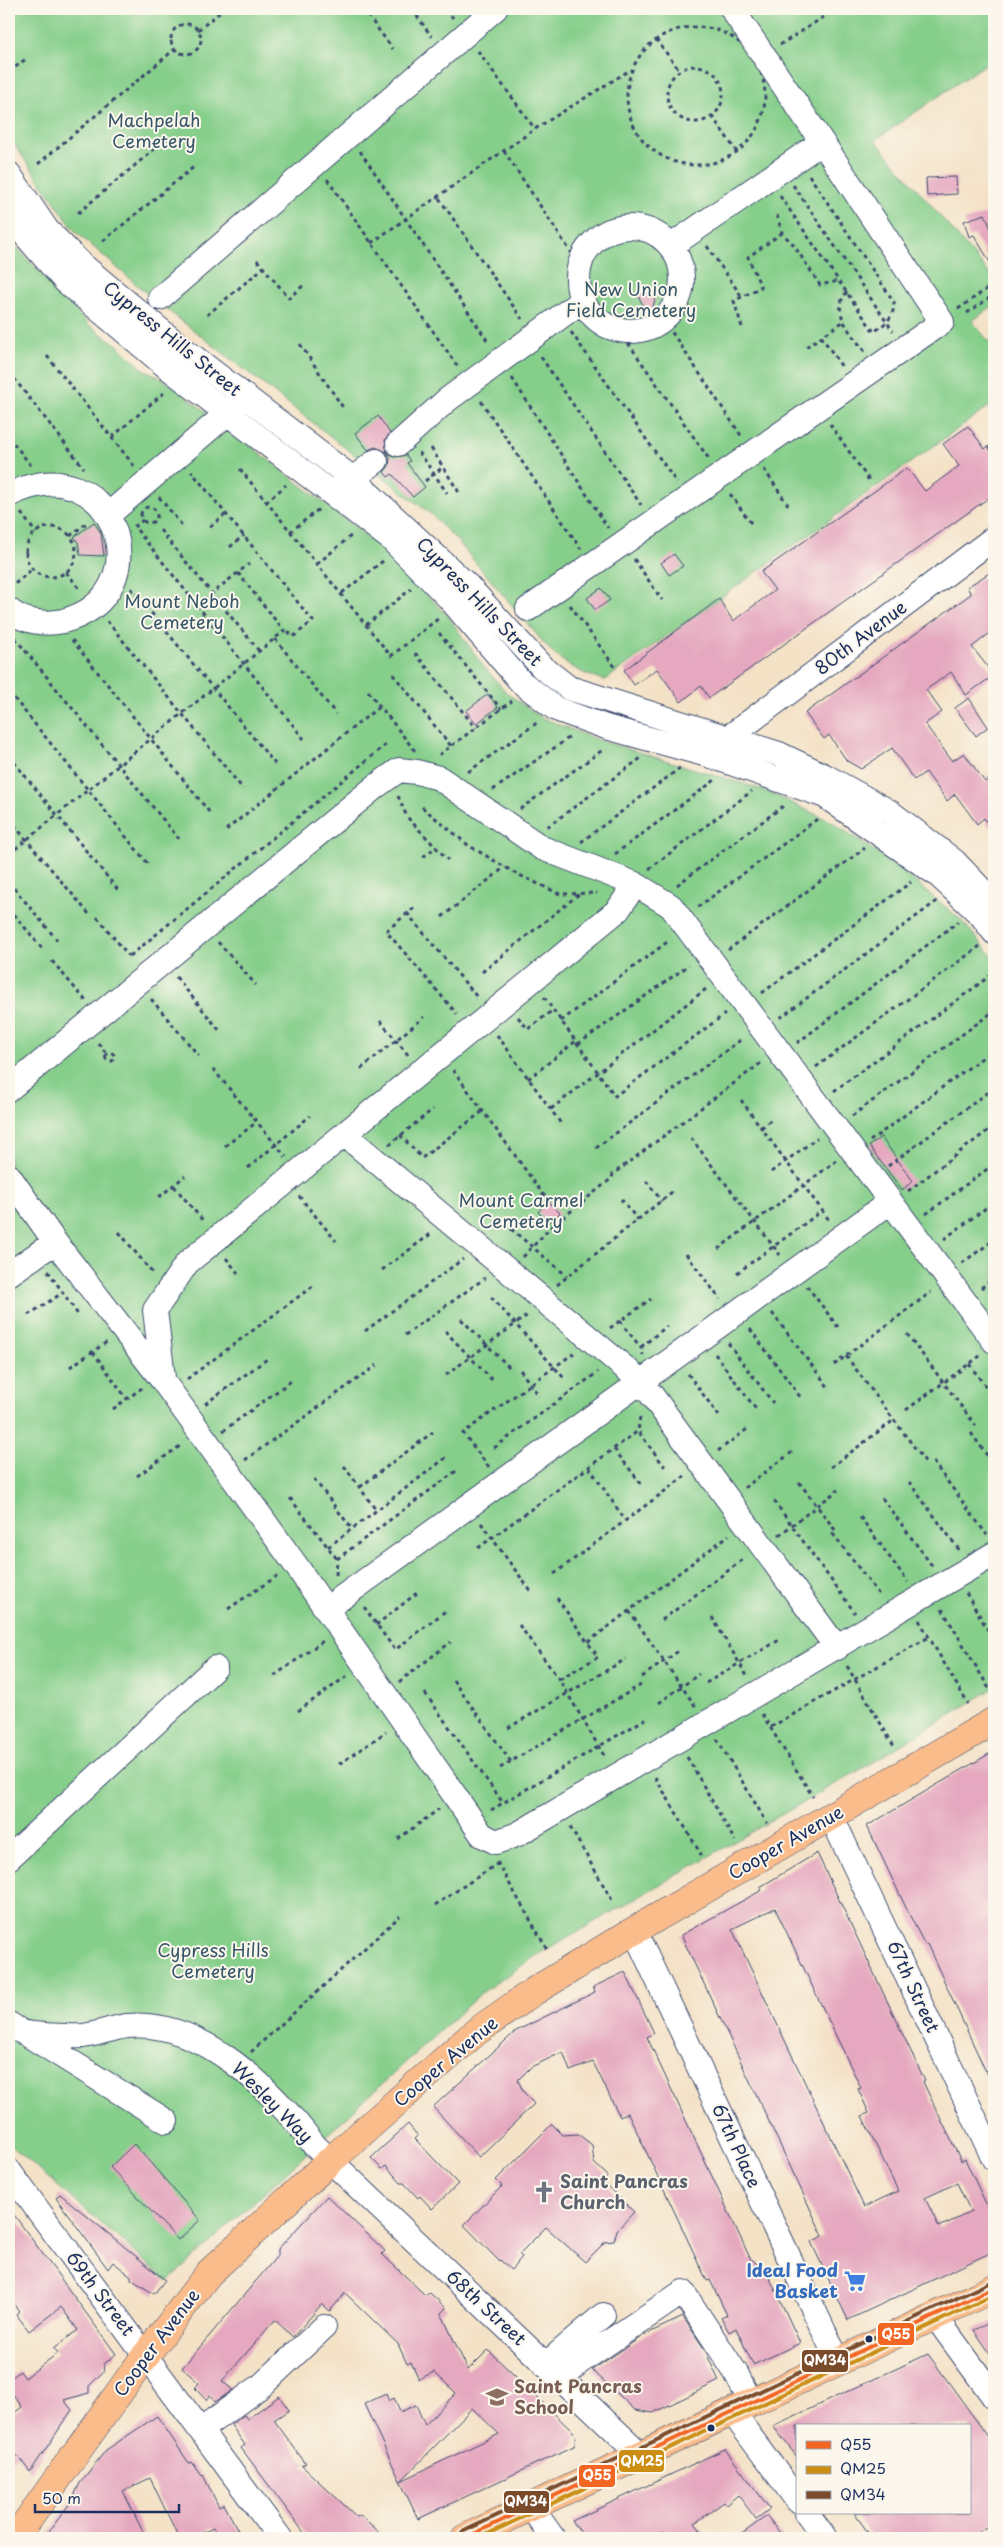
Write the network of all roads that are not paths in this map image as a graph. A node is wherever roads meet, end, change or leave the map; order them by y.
1 (495, 9) edge
2 (732, 9) edge
3 (822, 142) junction
4 (9, 174) edge
5 (9, 212) edge
6 (670, 246) junction
7 (160, 298) dead end
8 (583, 300) junction
9 (235, 404) junction
10 (402, 439) road end
11 (376, 462) dead end
12 (353, 479) junction
13 (9, 494) edge
14 (328, 500) junction
15 (113, 511) junction
16 (994, 538) edge
17 (528, 609) dead end
18 (9, 610) edge
19 (728, 738) junction
20 (632, 886) junction
21 (994, 903) edge
22 (988, 938) edge
23 (9, 1089) edge
24 (345, 1135) junction
25 (9, 1176) edge
26 (891, 1203) junction
27 (46, 1248) junction
28 (9, 1274) edge
29 (155, 1310) junction
30 (120, 1326) junction
31 (988, 1348) edge
32 (647, 1378) junction
33 (164, 1383) junction
34 (991, 1546) edge
35 (337, 1601) junction
36 (837, 1648) junction
37 (215, 1668) dead end
38 (994, 1721) edge
39 (822, 1807) junction
40 (9, 1858) edge
41 (634, 1930) junction
42 (15, 2028) edge
43 (166, 2121) dead end
44 (994, 2159) edge
45 (330, 2161) junction
46 (9, 2171) edge
47 (994, 2288) edge
48 (603, 2315) dead end
49 (935, 2316) junction
50 (324, 2327) dead end
51 (146, 2356) junction
52 (838, 2361) junction
53 (553, 2372) junction
54 (994, 2397) edge
55 (742, 2407) junction
56 (200, 2430) junction
57 (641, 2455) junction
58 (796, 2498) edge
59 (531, 2508) junction
60 (808, 2514) edge
61 (15, 2538) edge
62 (280, 2538) edge
63 (465, 2538) edge
64 (554, 2538) edge
65 (825, 2538) edge

1 - 7 street
2 - 3 street
3 - 6 street
3 - 17 street
4 - 9 street, Cypress Hills Street
5 - 9 street, Cypress Hills Street
6 - 8 street
6 - 8 street
8 - 10 street
9 - 12 street, Cypress Hills Street
9 - 14 street, Cypress Hills Street
9 - 15 street
11 - 12 street
12 - 14 street
12 - 19 street, Cypress Hills Street
13 - 15 street
14 - 22 street, Cypress Hills Street
15 - 18 street
16 - 19 street, 80th Avenue
19 - 21 street, Cypress Hills Street
20 - 23 street
20 - 24 street
20 - 26 street
24 - 29 street
24 - 32 street
25 - 27 street
26 - 31 street
26 - 32 street
27 - 28 street
27 - 30 street
29 - 30 street
29 - 33 street
30 - 33 street
32 - 35 street
32 - 36 street
33 - 35 street
34 - 36 street
35 - 36 street
37 - 40 street
38 - 39 main road, Cooper Avenue
39 - 41 main road, Cooper Avenue
39 - 44 street, 67th Street
41 - 45 main road, Cooper Avenue
41 - 52 street, 67th Place
42 - 43 street
42 - 45 street, Wesley Way
45 - 51 main road, Cooper Avenue
45 - 53 street, 68th Street
46 - 51 street, 69th Street
47 - 49 main road
48 - 53 street
49 - 52 main road
49 - 54 street
50 - 56 street
51 - 56 street, 69th Street
51 - 61 main road, Cooper Avenue
52 - 55 main road
53 - 55 street
53 - 57 street, 68th Street
55 - 57 main road
55 - 58 street
56 - 62 street, 69th Street
57 - 59 main road
59 - 63 main road
59 - 64 street
60 - 65 street

